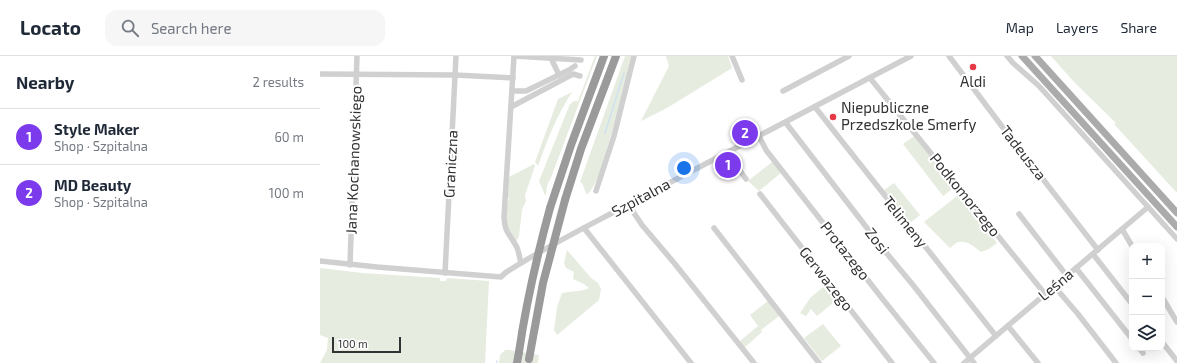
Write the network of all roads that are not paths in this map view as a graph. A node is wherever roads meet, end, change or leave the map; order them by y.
1 (357, 56) edge
2 (456, 56) edge
3 (514, 56) edge
4 (604, 56) edge
5 (617, 56) edge
6 (634, 56) edge
7 (732, 56) edge
8 (849, 56) edge
9 (911, 56) edge
10 (949, 56) edge
11 (1007, 56) edge
12 (1022, 56) edge
13 (1035, 56) edge
14 (551, 58) junction
15 (581, 60) dead end
16 (575, 66) dead end
17 (320, 74) edge
18 (356, 75) junction
19 (455, 75) junction
20 (559, 75) junction
21 (580, 76) dead end
22 (513, 78) junction
23 (870, 78) junction
24 (742, 80) dead end
25 (516, 91) junction
26 (783, 91) dead end
27 (512, 107) junction
28 (815, 107) junction
29 (786, 123) junction
30 (759, 136) junction
31 (727, 153) junction
32 (746, 179) dead end
33 (596, 191) dead end
34 (760, 194) dead end
35 (628, 204) junction
36 (1148, 207) junction
37 (1019, 214) dead end
38 (1177, 214) edge
39 (1177, 227) edge
40 (584, 228) junction
41 (714, 228) dead end
42 (1122, 229) junction
43 (1177, 239) edge
44 (1130, 243) edge
45 (1098, 250) junction
46 (1093, 254) junction
47 (320, 260) edge
48 (521, 263) junction
49 (350, 265) junction
50 (1076, 268) junction
51 (445, 273) junction
52 (1067, 276) junction
53 (1054, 286) junction
54 (1045, 294) junction
55 (1129, 300) edge
56 (1165, 302) edge
57 (1177, 322) edge
58 (1008, 326) junction
59 (1129, 335) edge
60 (996, 336) junction
61 (1165, 346) edge
62 (1141, 351) edge
63 (1143, 354) dead end
64 (529, 361) edge
65 (972, 361) edge
66 (1177, 361) edge
67 (517, 363) edge
68 (692, 363) edge
69 (754, 363) edge
70 (819, 363) edge
71 (892, 363) edge
72 (934, 363) edge
73 (964, 363) edge
74 (1038, 363) edge
75 (1116, 363) edge

1 - 18 street, Jana Kochanowskiego
2 - 19 street, Graniczna
3 - 14 street
3 - 22 street
4 - 67 highway, bridge
5 - 64 highway, bridge
6 - 33 street
7 - 24 street
8 - 26 street
9 - 23 street, Szpitalna
10 - 45 street, Tadeusza
11 - 36 street
12 - 39 main road
13 - 38 main road
14 - 15 street
14 - 20 street
16 - 20 street
17 - 18 street
18 - 19 street
18 - 49 street, Jana Kochanowskiego
19 - 22 street
19 - 51 street, Graniczna
20 - 25 street
21 - 27 street
22 - 25 street
23 - 28 street, Szpitalna
23 - 54 street, Podkomorzego
25 - 27 street
27 - 48 street
28 - 29 street, Szpitalna
28 - 60 street, Telimeny
29 - 30 street, Szpitalna
29 - 65 street, Zosi
30 - 31 street, Szpitalna
30 - 72 street, Protazego
31 - 32 street
31 - 35 street, Szpitalna
34 - 71 street, Gerwazego
35 - 40 street, Szpitalna
35 - 69 street
36 - 42 street, Leśna
36 - 43 street
37 - 52 street
40 - 48 street, Szpitalna
40 - 68 street
41 - 70 street
42 - 44 street
42 - 45 street, Leśna
45 - 46 street, Leśna
46 - 50 street, Leśna
46 - 55 street
47 - 49 street, Szpitalna
48 - 51 street, Szpitalna
49 - 51 street, Szpitalna
50 - 52 street, Leśna
50 - 59 street
52 - 53 street, Leśna
53 - 54 street, Leśna
53 - 75 street
54 - 58 street, Leśna
56 - 57 street
58 - 60 street, Leśna
58 - 74 street
60 - 65 street, Leśna
61 - 66 street
62 - 63 street
65 - 73 street, Leśna

